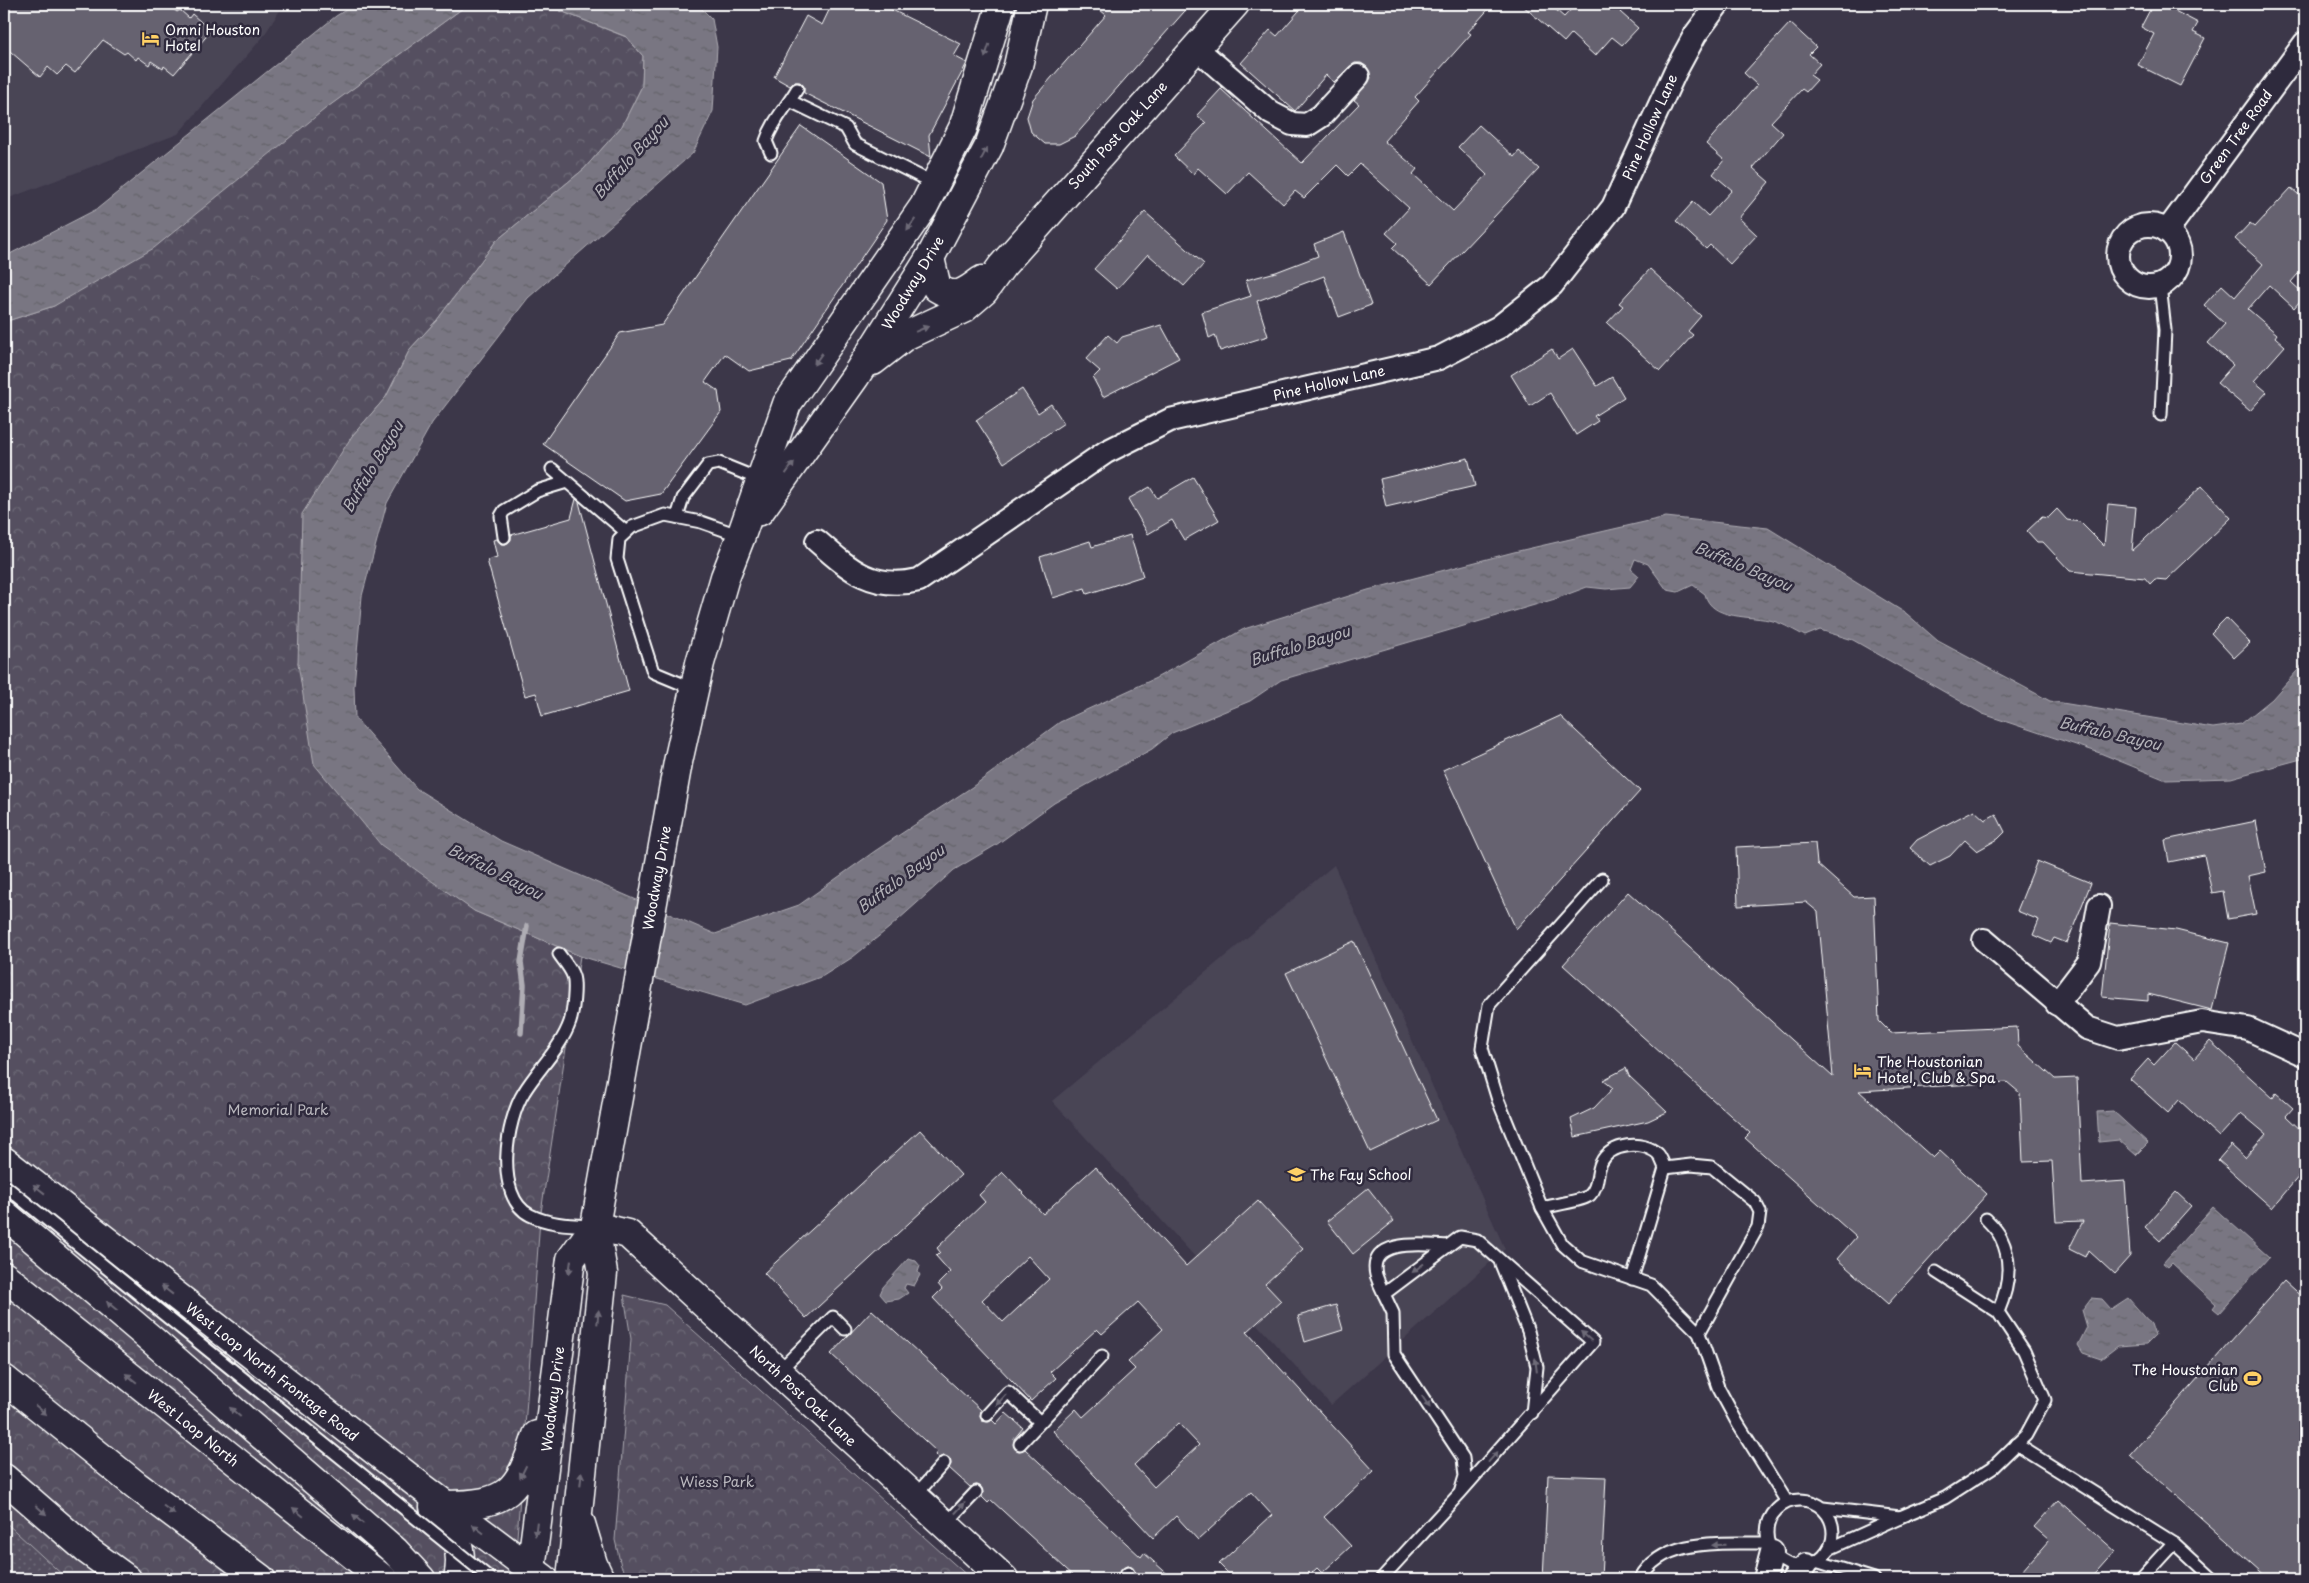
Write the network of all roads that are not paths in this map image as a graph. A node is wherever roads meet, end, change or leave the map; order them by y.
1 (1000, 4) edge
2 (1032, 4) edge
3 (1235, 4) edge
4 (1718, 4) edge
5 (2305, 44) edge
6 (1196, 48) junction
7 (1358, 76) dead end
8 (797, 89) dead end
9 (790, 101) junction
10 (771, 153) dead end
11 (935, 184) junction
12 (962, 197) junction
13 (2167, 231) junction
14 (930, 258) junction
15 (1002, 266) junction
16 (2160, 285) junction
17 (855, 377) junction
18 (2161, 415) dead end
19 (552, 469) dead end
20 (761, 480) junction
21 (567, 482) junction
22 (677, 518) junction
23 (626, 532) junction
24 (742, 536) junction
25 (504, 537) dead end
26 (818, 542) dead end
27 (694, 689) junction
28 (1602, 879) dead end
29 (2099, 906) dead end
30 (1984, 940) dead end
31 (559, 954) dead end
32 (2056, 1004) junction
33 (2305, 1055) edge
34 (4, 1161) edge
35 (1664, 1168) junction
36 (4, 1185) edge
37 (1542, 1208) junction
38 (4, 1214) edge
39 (1986, 1219) dead end
40 (595, 1226) junction
41 (1447, 1246) junction
42 (1500, 1261) junction
43 (1936, 1272) dead end
44 (4, 1276) edge
45 (1632, 1279) junction
46 (1384, 1294) junction
47 (1998, 1312) junction
48 (845, 1329) dead end
49 (1699, 1333) junction
50 (1102, 1356) dead end
51 (778, 1372) junction
52 (556, 1377) junction
53 (4, 1379) edge
54 (1532, 1413) junction
55 (987, 1415) dead end
56 (1040, 1422) junction
57 (1020, 1444) dead end
58 (2016, 1444) junction
59 (944, 1463) dead end
60 (4, 1478) edge
61 (414, 1482) junction
62 (976, 1492) dead end
63 (1460, 1494) junction
64 (914, 1497) junction
65 (1787, 1502) junction
66 (445, 1505) junction
67 (1823, 1508) junction
68 (578, 1514) junction
69 (1900, 1517) junction
70 (945, 1525) junction
71 (2174, 1543) junction
72 (1770, 1548) junction
73 (1829, 1549) junction
74 (1805, 1568) edge
75 (535, 1576) edge
76 (380, 1577) edge
77 (127, 1579) edge
78 (261, 1579) edge
79 (421, 1579) edge
80 (458, 1579) edge
81 (491, 1579) edge
82 (571, 1579) edge
83 (600, 1579) edge
84 (1004, 1579) edge
85 (1381, 1579) edge
86 (1640, 1579) edge
87 (1765, 1579) edge
88 (1874, 1579) edge
89 (2140, 1579) edge
90 (2214, 1579) edge

1 -> 11 main road, Woodway Drive
12 -> 2 main road, Woodway Drive
3 - 6 main road, South Post Oak Lane
4 - 26 street, Pine Hollow Lane
5 - 13 street, Green Tree Road
6 - 7 street
6 - 15 main road, South Post Oak Lane
8 - 9 lane
9 - 10 lane
9 - 11 lane
11 - 12 main road
11 -> 20 main road, Woodway Drive
12 - 14 main road, Woodway Drive
13 - 16 street
13 - 16 street
14 - 15 main road, South Post Oak Lane
14 - 17 main road, Woodway Drive
17 -> 15 main road, South Post Oak Lane
16 - 18 lane
24 -> 17 main road, Woodway Drive
19 - 21 lane
20 - 22 lane
20 - 24 main road, Woodway Drive
21 - 23 lane
21 - 25 lane
22 - 23 lane
22 - 24 lane
23 - 27 lane
24 - 27 main road, Woodway Drive
27 - 40 main road, Woodway Drive
28 - 37 lane
29 - 32 street
30 - 32 street
31 - 40 lane
32 - 33 street
61 -> 34 main road, West Loop North Frontage Road
35 - 37 lane
35 - 45 lane
35 - 49 lane
36 - 81 lane, bridge
37 - 45 lane
79 -> 38 main road
39 - 47 lane
40 - 51 main road, North Post Oak Lane
40 -> 52 main road, Woodway Drive
68 -> 40 main road, Woodway Drive
41 - 42 lane
41 -> 46 lane
41 - 46 lane
54 -> 42 lane
54 -> 42 lane
43 - 47 lane
76 -> 44 main road, West Loop North
45 - 49 lane
46 -> 63 lane
47 - 58 lane
48 - 51 lane
49 - 65 lane
50 - 56 lane
51 - 64 main road, North Post Oak Lane
52 -> 66 main road
52 -> 75 main road, Woodway Drive
53 -> 78 main road
63 -> 54 lane
56 -> 55 lane
56 - 57 lane
58 - 69 lane
58 - 71 lane
59 - 64 lane
60 -> 77 main road
61 - 66 main road, West Loop North Frontage Road
61 - 80 main road
70 -> 62 lane
63 - 85 lane
64 - 70 main road, North Post Oak Lane
65 - 67 lane
65 - 72 lane
75 -> 66 main road, West Loop North Frontage Road
67 - 69 lane
67 - 73 lane
68 - 82 main road, Woodway Drive
68 - 83 main road
69 - 73 lane
70 - 84 main road, North Post Oak Lane
71 - 89 lane
71 - 90 lane
72 - 74 lane
72 -> 86 lane
72 - 87 street
73 - 74 lane
74 - 88 lane

